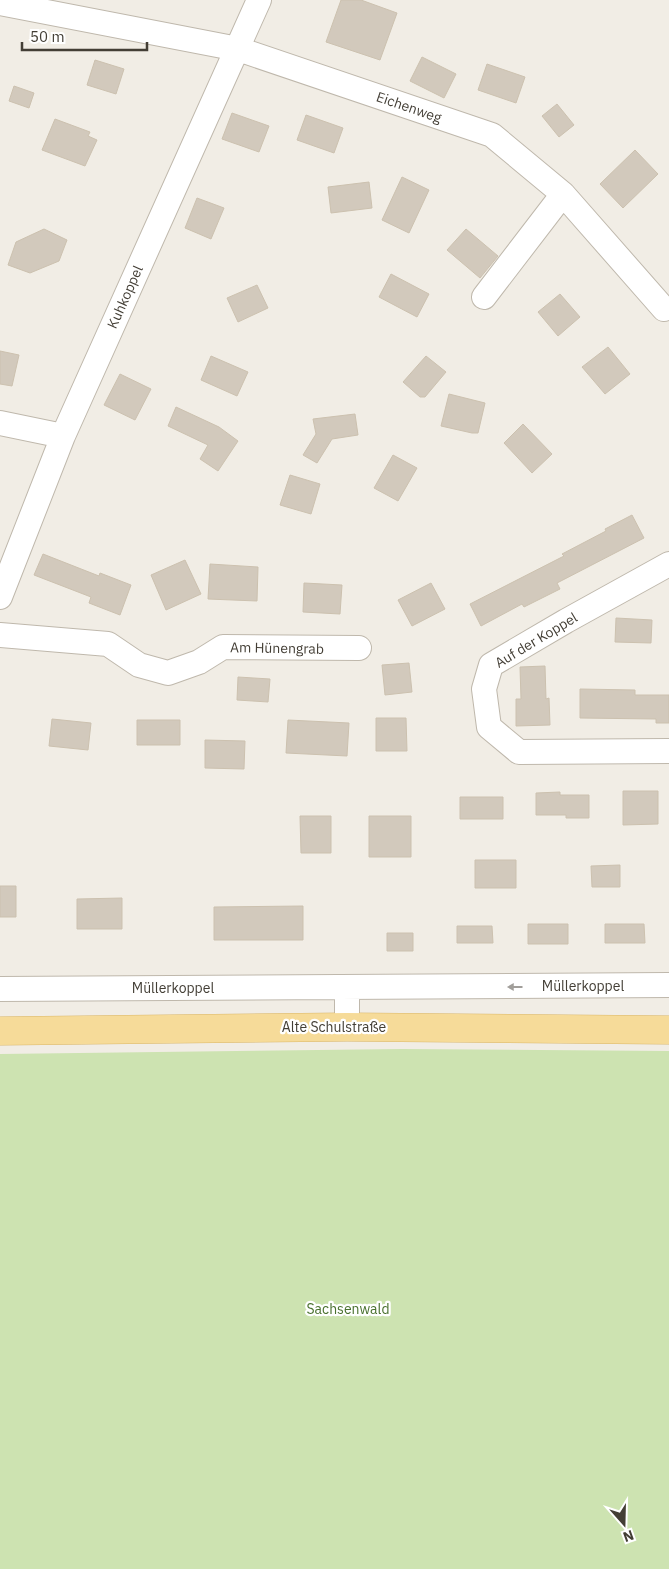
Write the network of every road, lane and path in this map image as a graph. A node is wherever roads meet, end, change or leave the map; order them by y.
1 (259, 0) edge
2 (0, 3) edge
3 (238, 49) junction
4 (563, 194) junction
5 (484, 297) dead end
6 (664, 309) dead end
7 (0, 423) edge
8 (62, 436) junction
9 (669, 564) edge
10 (0, 597) edge
11 (0, 635) edge
12 (359, 648) dead end
13 (669, 751) edge
14 (669, 985) edge
15 (347, 988) junction
16 (0, 989) edge
17 (347, 1027) junction
18 (669, 1030) edge
19 (0, 1032) edge

1 - 3 street, Kuhkoppel
2 - 3 street, Eichenweg
3 - 4 street, Eichenweg
3 - 8 street, Kuhkoppel
4 - 5 street
4 - 6 street, Eichenweg
7 - 8 street
8 - 10 street, Kuhkoppel
9 - 13 street, Auf der Koppel
11 - 12 street, Am Hünengrab
14 -> 15 street, Müllerkoppel
15 - 16 street, Müllerkoppel
15 - 17 street
17 - 18 main road, Alte Schulstraße
17 - 19 main road, Alte Schulstraße

